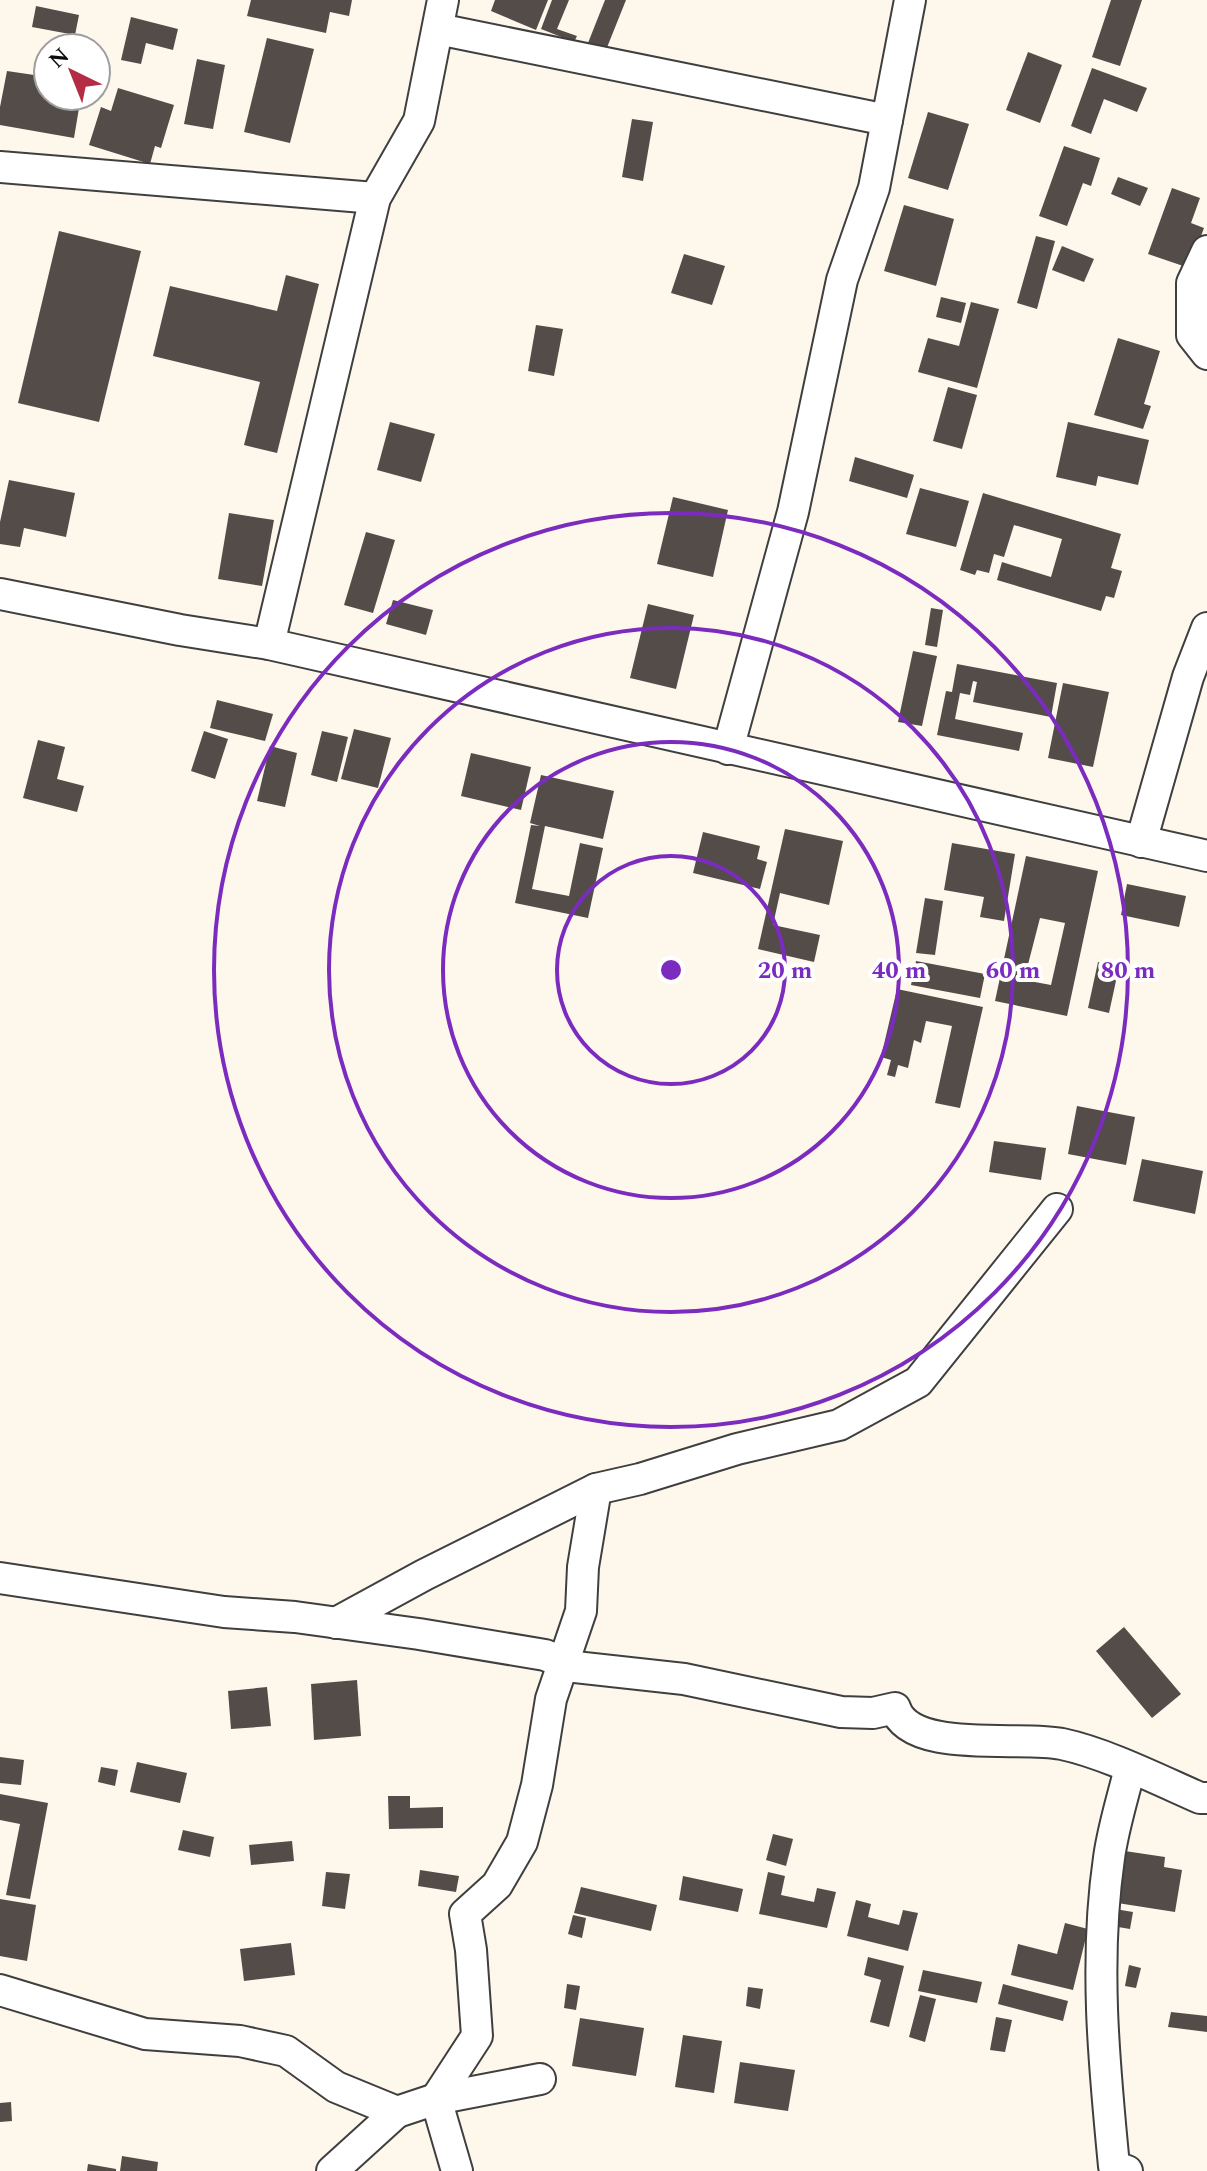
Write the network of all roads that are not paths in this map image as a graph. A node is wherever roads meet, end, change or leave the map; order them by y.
1 (910, 0) edge
2 (441, 14) edge
3 (887, 120) junction
4 (0, 167) edge
5 (375, 198) junction
6 (1207, 251) edge
7 (1207, 354) edge
8 (0, 594) edge
9 (1207, 628) edge
10 (269, 644) junction
11 (728, 749) junction
12 (1141, 842) junction
13 (1207, 856) edge
14 (1057, 1209) dead end
15 (596, 1489) junction
16 (0, 1578) edge
17 (336, 1623) junction
18 (562, 1662) junction
19 (1130, 1768) junction
20 (1207, 1798) edge
21 (0, 1990) edge
22 (540, 2079) dead end
23 (436, 2099) junction
24 (397, 2112) junction
25 (1118, 2169) edge
26 (332, 2171) edge
27 (457, 2171) edge

1 - 3 street
2 - 3 street
2 - 5 street
3 - 11 street
4 - 5 street
5 - 10 street
6 - 7 street
8 - 10 street
9 - 12 street
10 - 11 street
11 - 12 street
12 - 13 street
14 - 15 street
15 - 17 street
15 - 18 street
16 - 17 street
17 - 18 street
18 - 19 street
18 - 23 street
19 - 20 street
19 - 25 street
21 - 24 street
22 - 23 street
23 - 24 street
23 - 27 street
24 - 26 street

